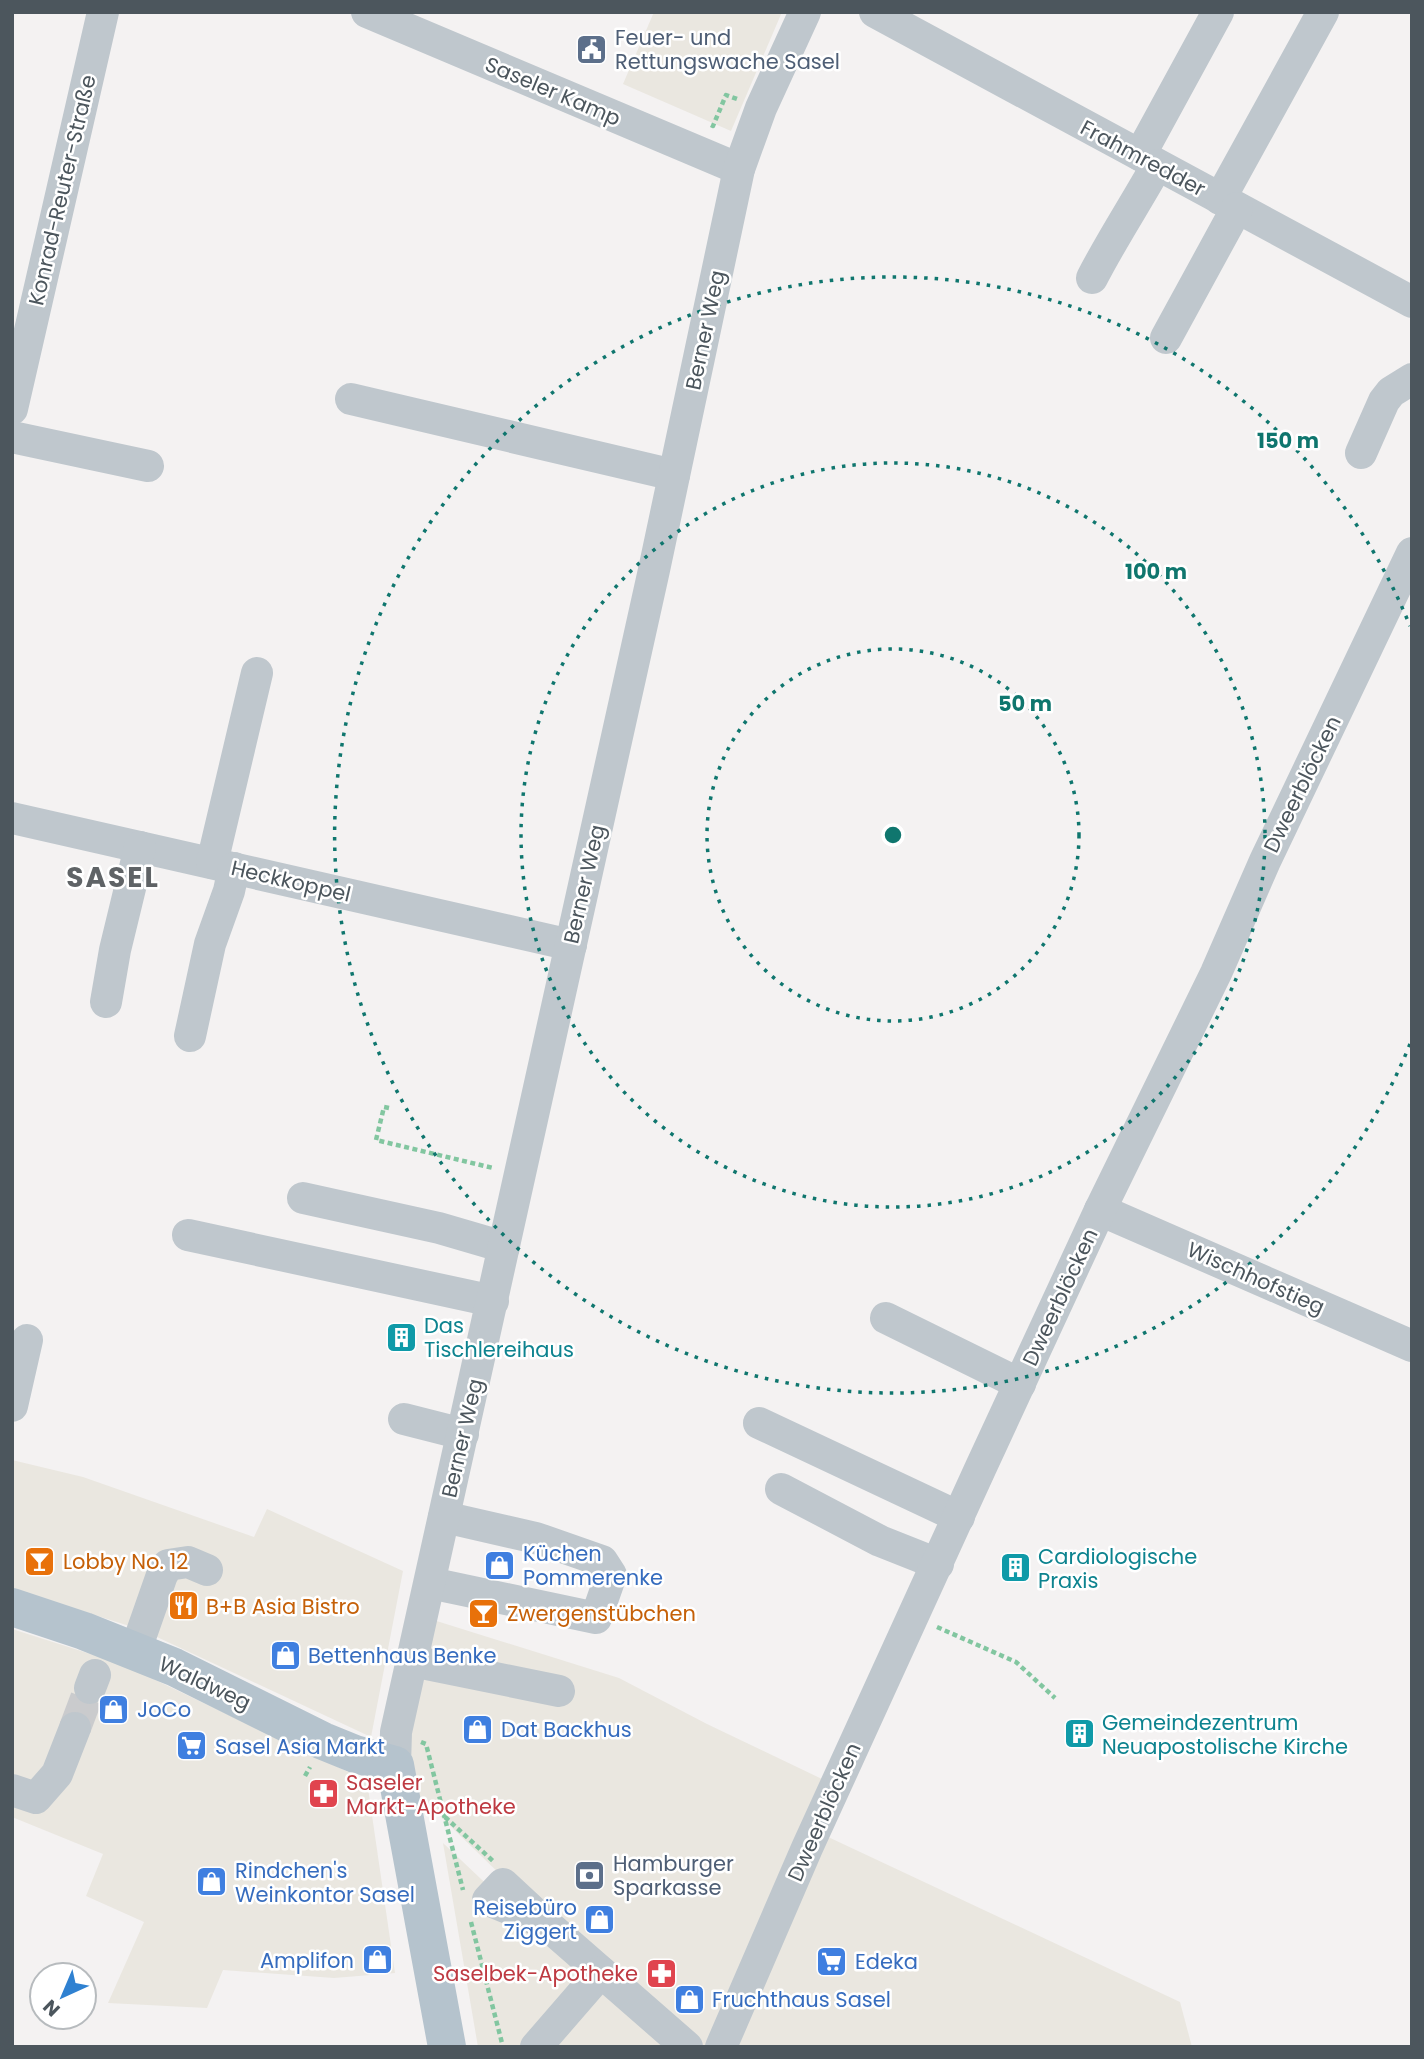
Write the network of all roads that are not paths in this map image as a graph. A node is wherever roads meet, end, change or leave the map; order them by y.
1 (103, 12) edge
2 (367, 12) edge
3 (805, 12) edge
4 (875, 12) edge
5 (1218, 12) edge
6 (1323, 12) edge
7 (1149, 160) junction
8 (739, 169) junction
9 (1229, 204) junction
10 (1092, 278) dead end
11 (1412, 302) edge
12 (1166, 338) dead end
13 (1412, 379) edge
14 (351, 398) dead end
15 (12, 409) edge
16 (12, 437) edge
17 (1361, 453) dead end
18 (148, 466) dead end
19 (674, 475) junction
20 (1412, 553) edge
21 (257, 673) dead end
22 (12, 818) edge
23 (140, 847) junction
24 (223, 866) junction
25 (571, 944) junction
26 (106, 1002) dead end
27 (190, 1036) dead end
28 (303, 1198) dead end
29 (1100, 1210) junction
30 (188, 1236) dead end
31 (504, 1247) junction
32 (493, 1301) junction
33 (886, 1318) dead end
34 (27, 1340) dead end
35 (1412, 1346) edge
36 (1020, 1384) junction
37 (12, 1406) edge
38 (404, 1419) dead end
39 (759, 1423) dead end
40 (463, 1434) junction
41 (781, 1489) dead end
42 (444, 1517) junction
43 (959, 1517) junction
44 (938, 1564) junction
45 (207, 1570) dead end
46 (430, 1583) junction
47 (12, 1607) edge
48 (135, 1652) junction
49 (412, 1661) junction
50 (559, 1691) dead end
51 (75, 1728) tunnel mouth
52 (396, 1749) junction
53 (12, 1790) edge
54 (503, 1884) road end
55 (601, 1972) junction
56 (447, 2047) edge
57 (536, 2047) edge
58 (687, 2047) edge
59 (722, 2047) edge

1 - 15 street, Konrad-Reuter-Straße
2 - 8 street, Saseler Kamp
3 - 8 street, Berner Weg
4 - 7 street, Frahmredder
5 - 7 street
6 - 9 street
7 - 9 street, Frahmredder
7 - 10 street
8 - 19 street, Berner Weg
9 - 11 street, Frahmredder
9 - 12 street
13 - 17 street
14 - 19 street
16 - 18 street
19 - 25 street, Berner Weg
20 - 29 street, Dweerblöcken
21 - 24 street
22 - 23 street, Heckkoppel
23 - 24 street, Heckkoppel
23 - 26 street
24 - 25 street, Heckkoppel
24 - 27 street
25 - 31 street, Berner Weg
28 - 31 street
29 - 35 street, Wischhofstieg
29 - 36 street, Dweerblöcken
30 - 32 street
31 - 32 street, Berner Weg
32 - 40 street, Berner Weg
33 - 36 street
34 - 37 street
36 - 43 street, Dweerblöcken
38 - 40 street
39 - 43 street
40 - 42 street, Berner Weg
41 - 44 street
42 - 46 street, Berner Weg
42 - 46 street
43 - 44 street, Dweerblöcken
44 - 59 street, Dweerblöcken
45 - 48 street
46 - 49 street, Berner Weg
47 - 48 main road, Waldweg
48 - 52 main road, Waldweg
49 - 50 street
49 - 52 street, Berner Weg
51 - 53 street
52 - 56 main road
54 - 55 street
55 - 57 street
55 - 58 street

